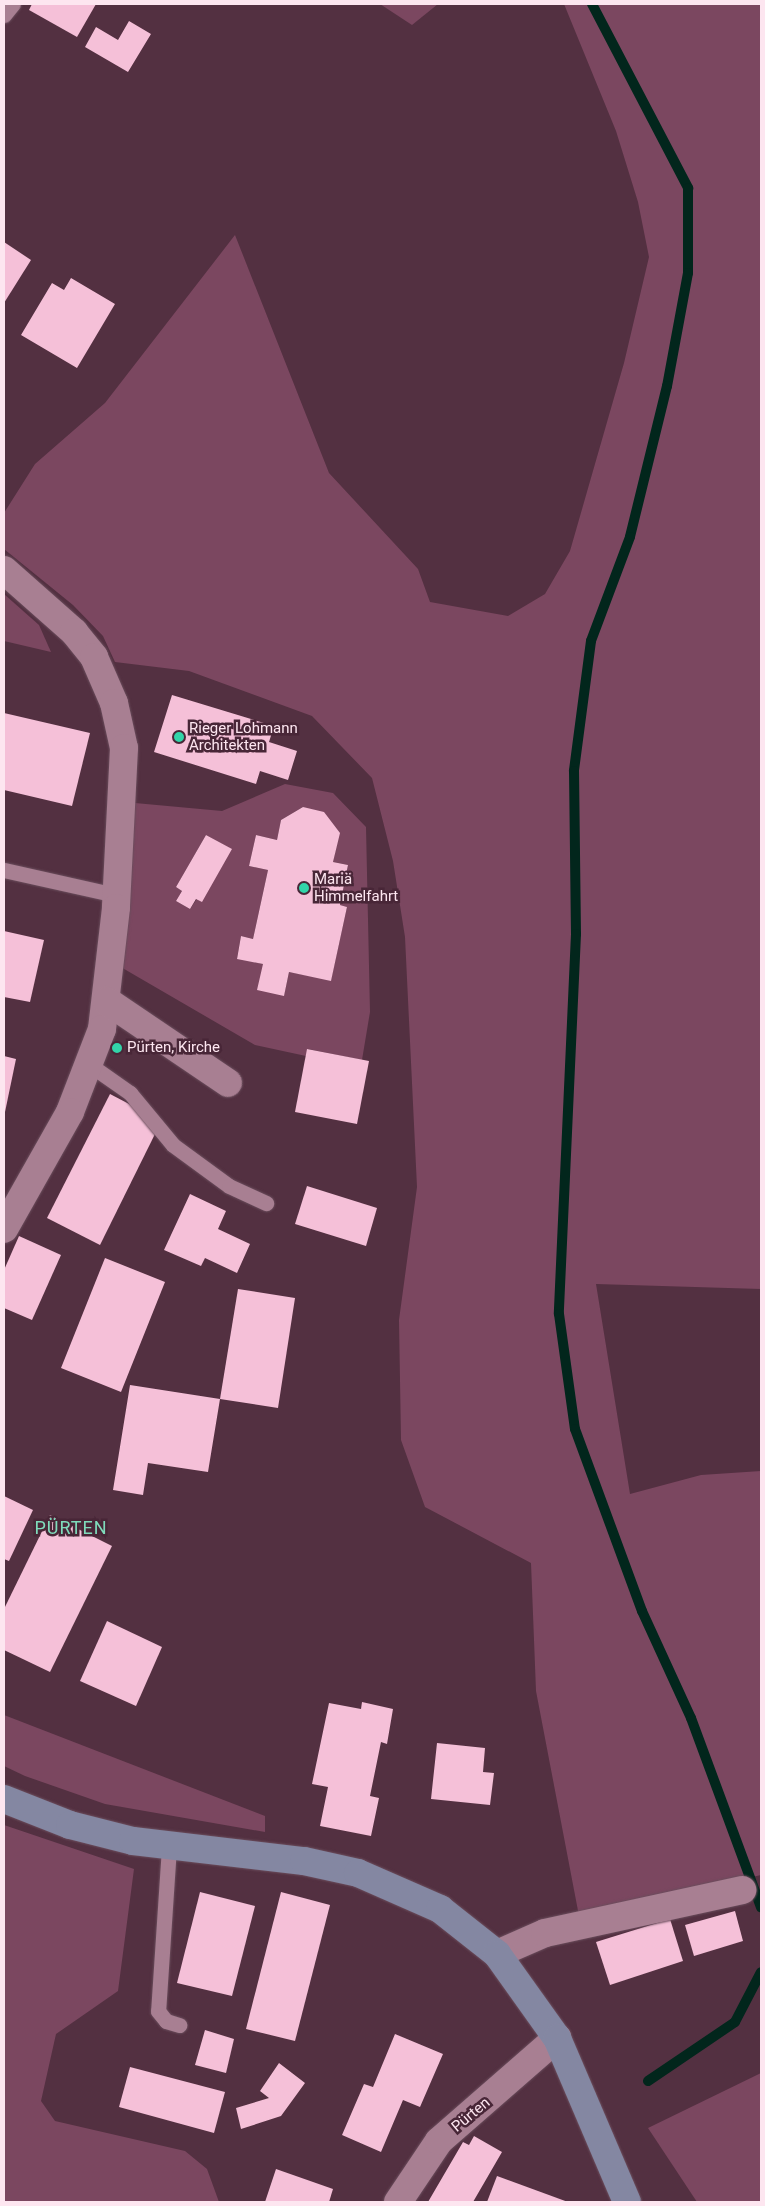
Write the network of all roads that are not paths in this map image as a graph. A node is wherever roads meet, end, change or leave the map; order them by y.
1 (13, 4) edge
2 (4, 15) edge
3 (4, 570) edge
4 (4, 870) edge
5 (116, 895) junction
6 (107, 1001) junction
7 (90, 1065) junction
8 (228, 1083) dead end
9 (266, 1203) dead end
10 (4, 1229) edge
11 (4, 1799) edge
12 (168, 1846) junction
13 (742, 1890) dead end
14 (497, 1954) junction
15 (179, 2025) dead end
16 (557, 2038) junction
17 (398, 2202) edge
18 (627, 2202) edge

1 - 2 lane
3 - 5 street
4 - 5 lane
5 - 6 street
6 - 7 street
6 - 8 street
7 - 9 lane
7 - 10 street
11 - 12 main road
12 - 14 main road
12 - 15 lane
13 - 14 street
14 - 16 main road
16 - 17 street, Pürten
16 - 18 main road

